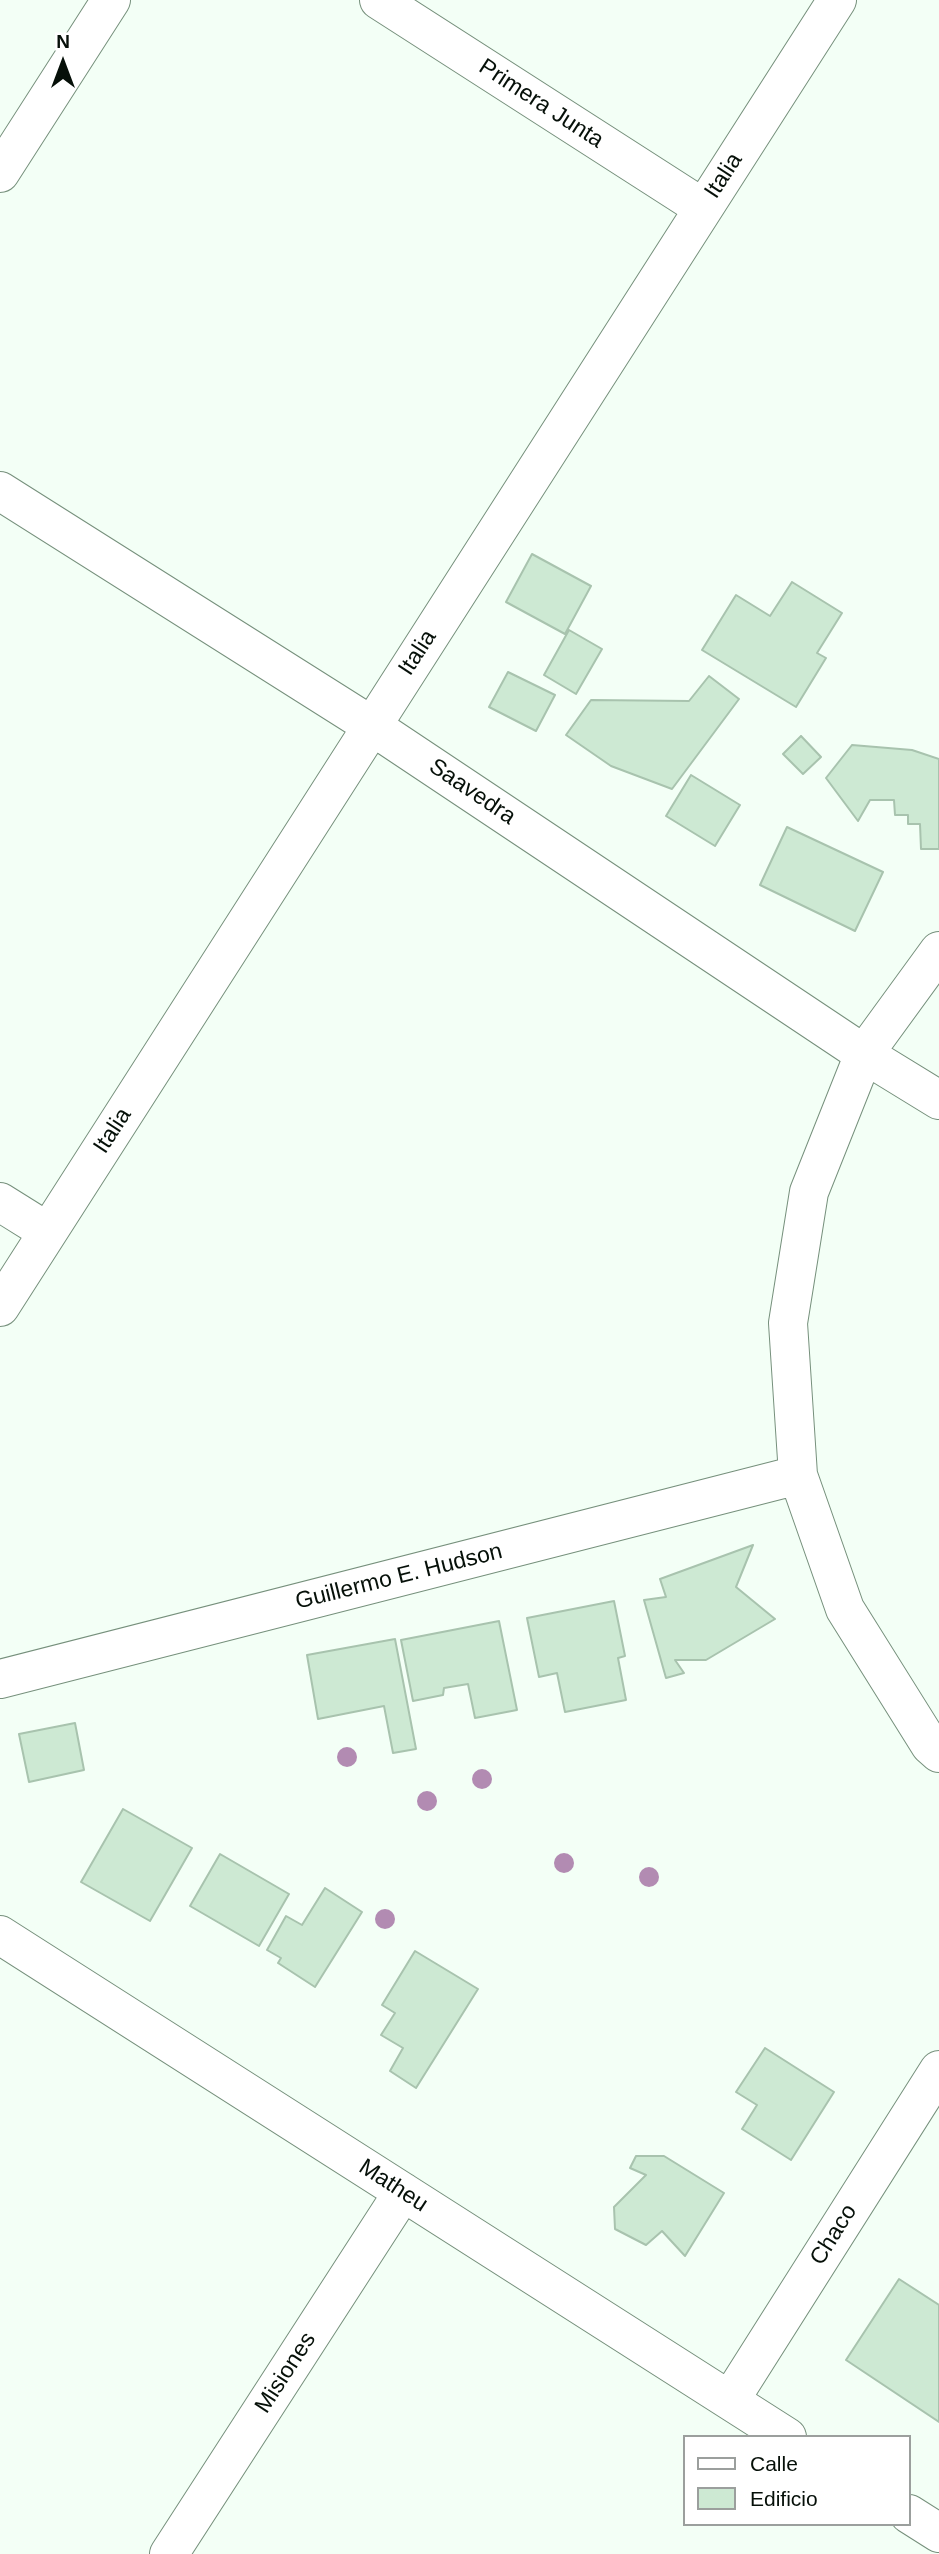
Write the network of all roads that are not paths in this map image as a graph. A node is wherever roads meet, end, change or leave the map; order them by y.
1 (111, 0) edge
2 (379, 0) edge
3 (836, 0) edge
4 (0, 173) edge
5 (703, 208) junction
6 (0, 491) edge
7 (372, 726) junction
8 (939, 951) edge
9 (864, 1054) junction
10 (939, 1100) edge
11 (0, 1202) edge
12 (48, 1232) junction
13 (0, 1307) edge
14 (798, 1475) junction
15 (0, 1679) edge
16 (939, 1753) edge
17 (0, 1935) edge
18 (939, 2070) edge
19 (403, 2192) junction
20 (730, 2400) junction
21 (784, 2435) edge
22 (911, 2515) edge
23 (939, 2533) edge
24 (169, 2554) edge

1 - 4 street
2 - 5 street, Primera Junta
3 - 5 street, Italia
5 - 7 street, Italia
6 - 7 street, Saavedra
7 - 9 street, Saavedra
7 - 12 street, Italia
8 - 9 street
9 - 10 street, Saavedra
9 - 14 street
11 - 12 street
12 - 13 street, Italia
14 - 15 street, Guillermo E. Hudson
14 - 16 street
17 - 19 street, Matheu
18 - 20 street, Chaco
19 - 20 street, Matheu
19 - 24 street, Misiones
20 - 21 street, Matheu
22 - 23 street

